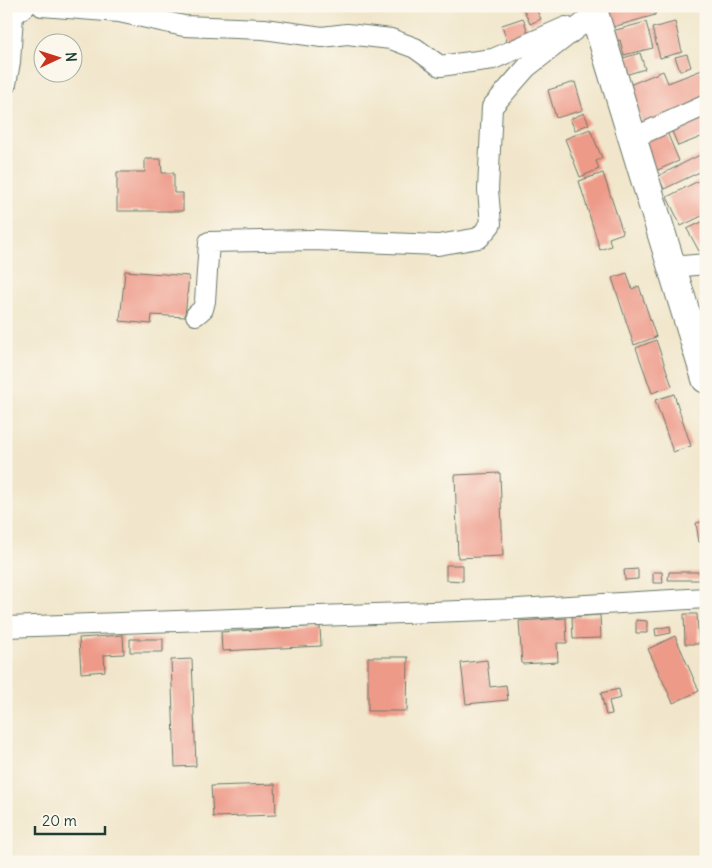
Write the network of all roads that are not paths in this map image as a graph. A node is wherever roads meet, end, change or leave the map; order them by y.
1 (26, 6) edge
2 (42, 6) edge
3 (594, 10) edge
4 (6, 84) edge
5 (706, 105) edge
6 (633, 138) junction
7 (706, 264) edge
8 (672, 267) junction
9 (196, 315) dead end
10 (706, 379) edge
11 (706, 598) edge
12 (6, 627) edge

1 - 4 street
2 - 3 street
3 - 6 street
3 - 9 street
5 - 6 street
6 - 8 street
7 - 8 street
8 - 10 street
11 - 12 street

